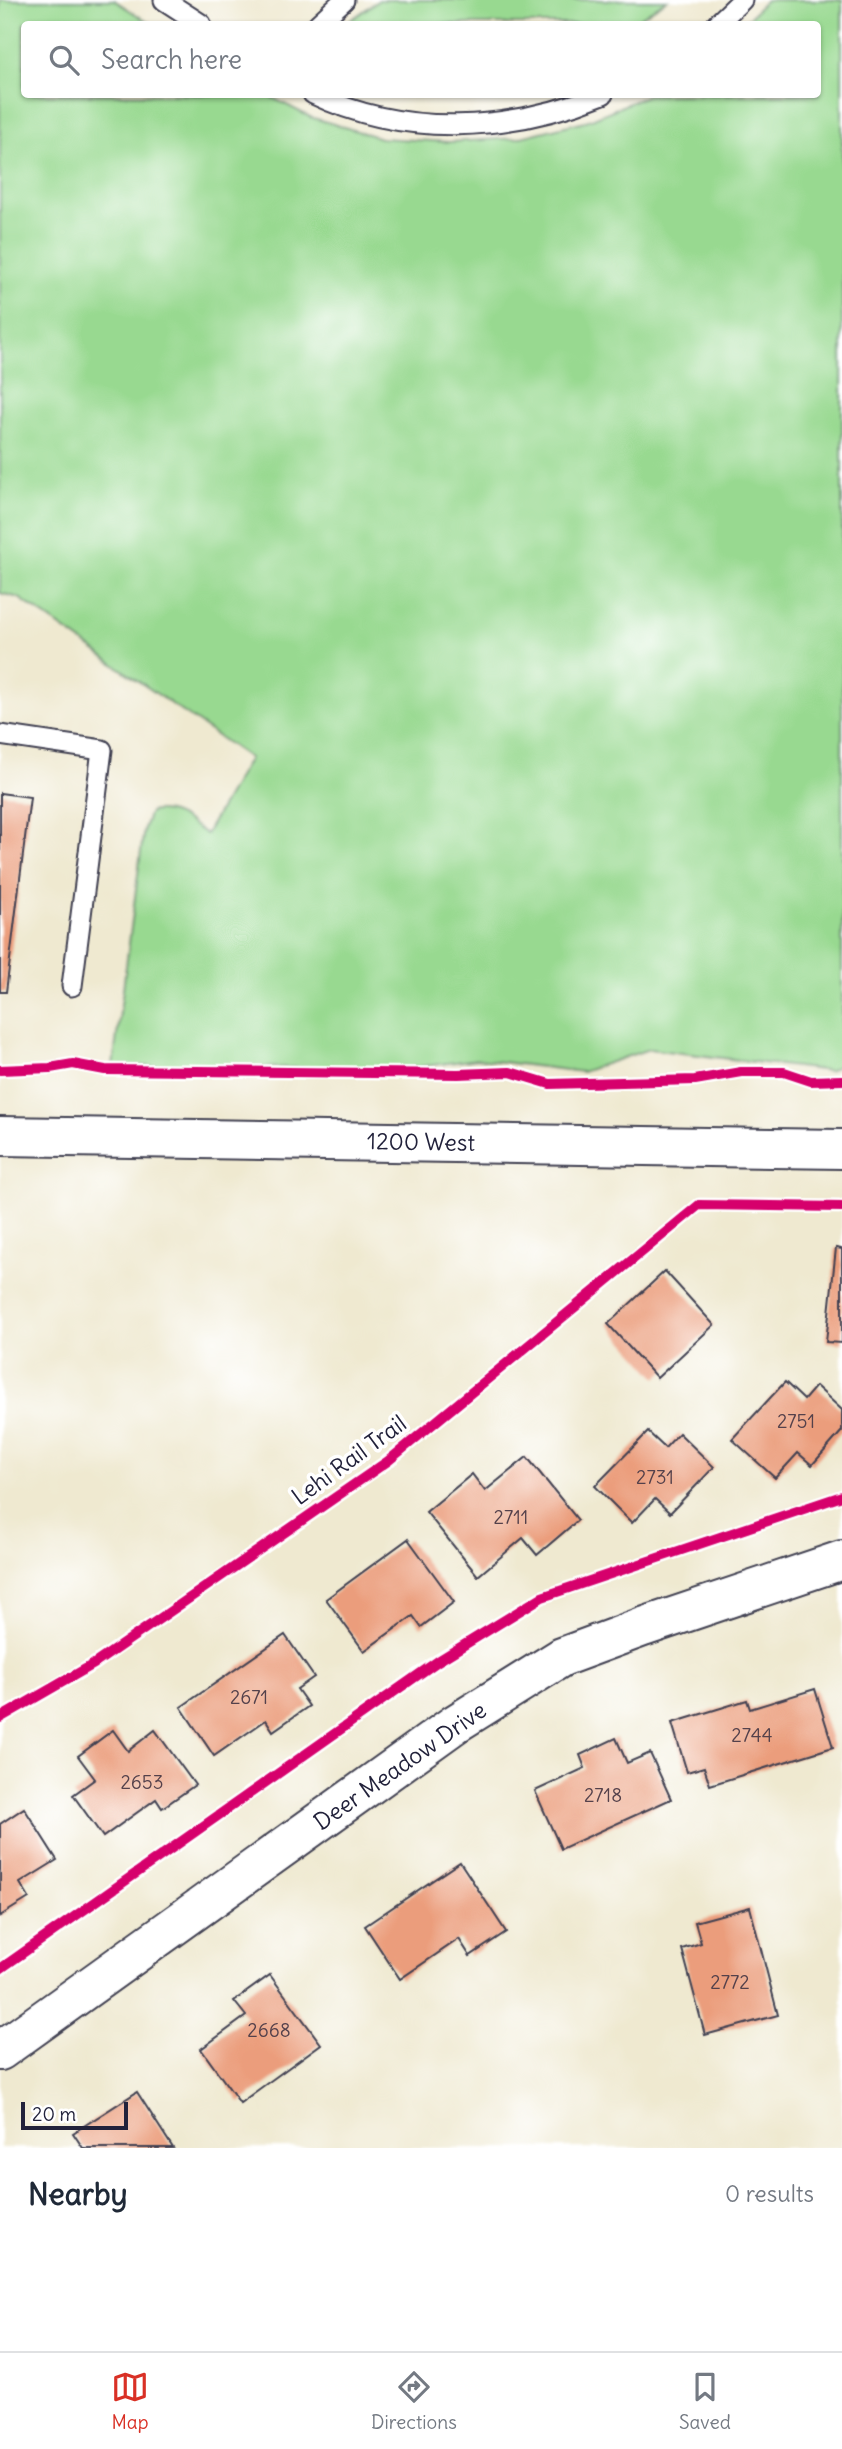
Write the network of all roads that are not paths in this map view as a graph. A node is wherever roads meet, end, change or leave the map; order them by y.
1 (164, 0) edge
2 (344, 0) edge
3 (742, 0) edge
4 (196, 21) edge
5 (321, 21) edge
6 (720, 21) edge
7 (323, 98) edge
8 (591, 98) edge
9 (0, 735) edge
10 (72, 986) dead end
11 (0, 1136) edge
12 (842, 1149) edge
13 (842, 1560) edge
14 (0, 2051) edge

1 - 4 lane
2 - 5 lane
3 - 6 lane
7 - 8 lane
9 - 10 lane
11 - 12 street, 1200 West
13 - 14 street, Deer Meadow Drive

